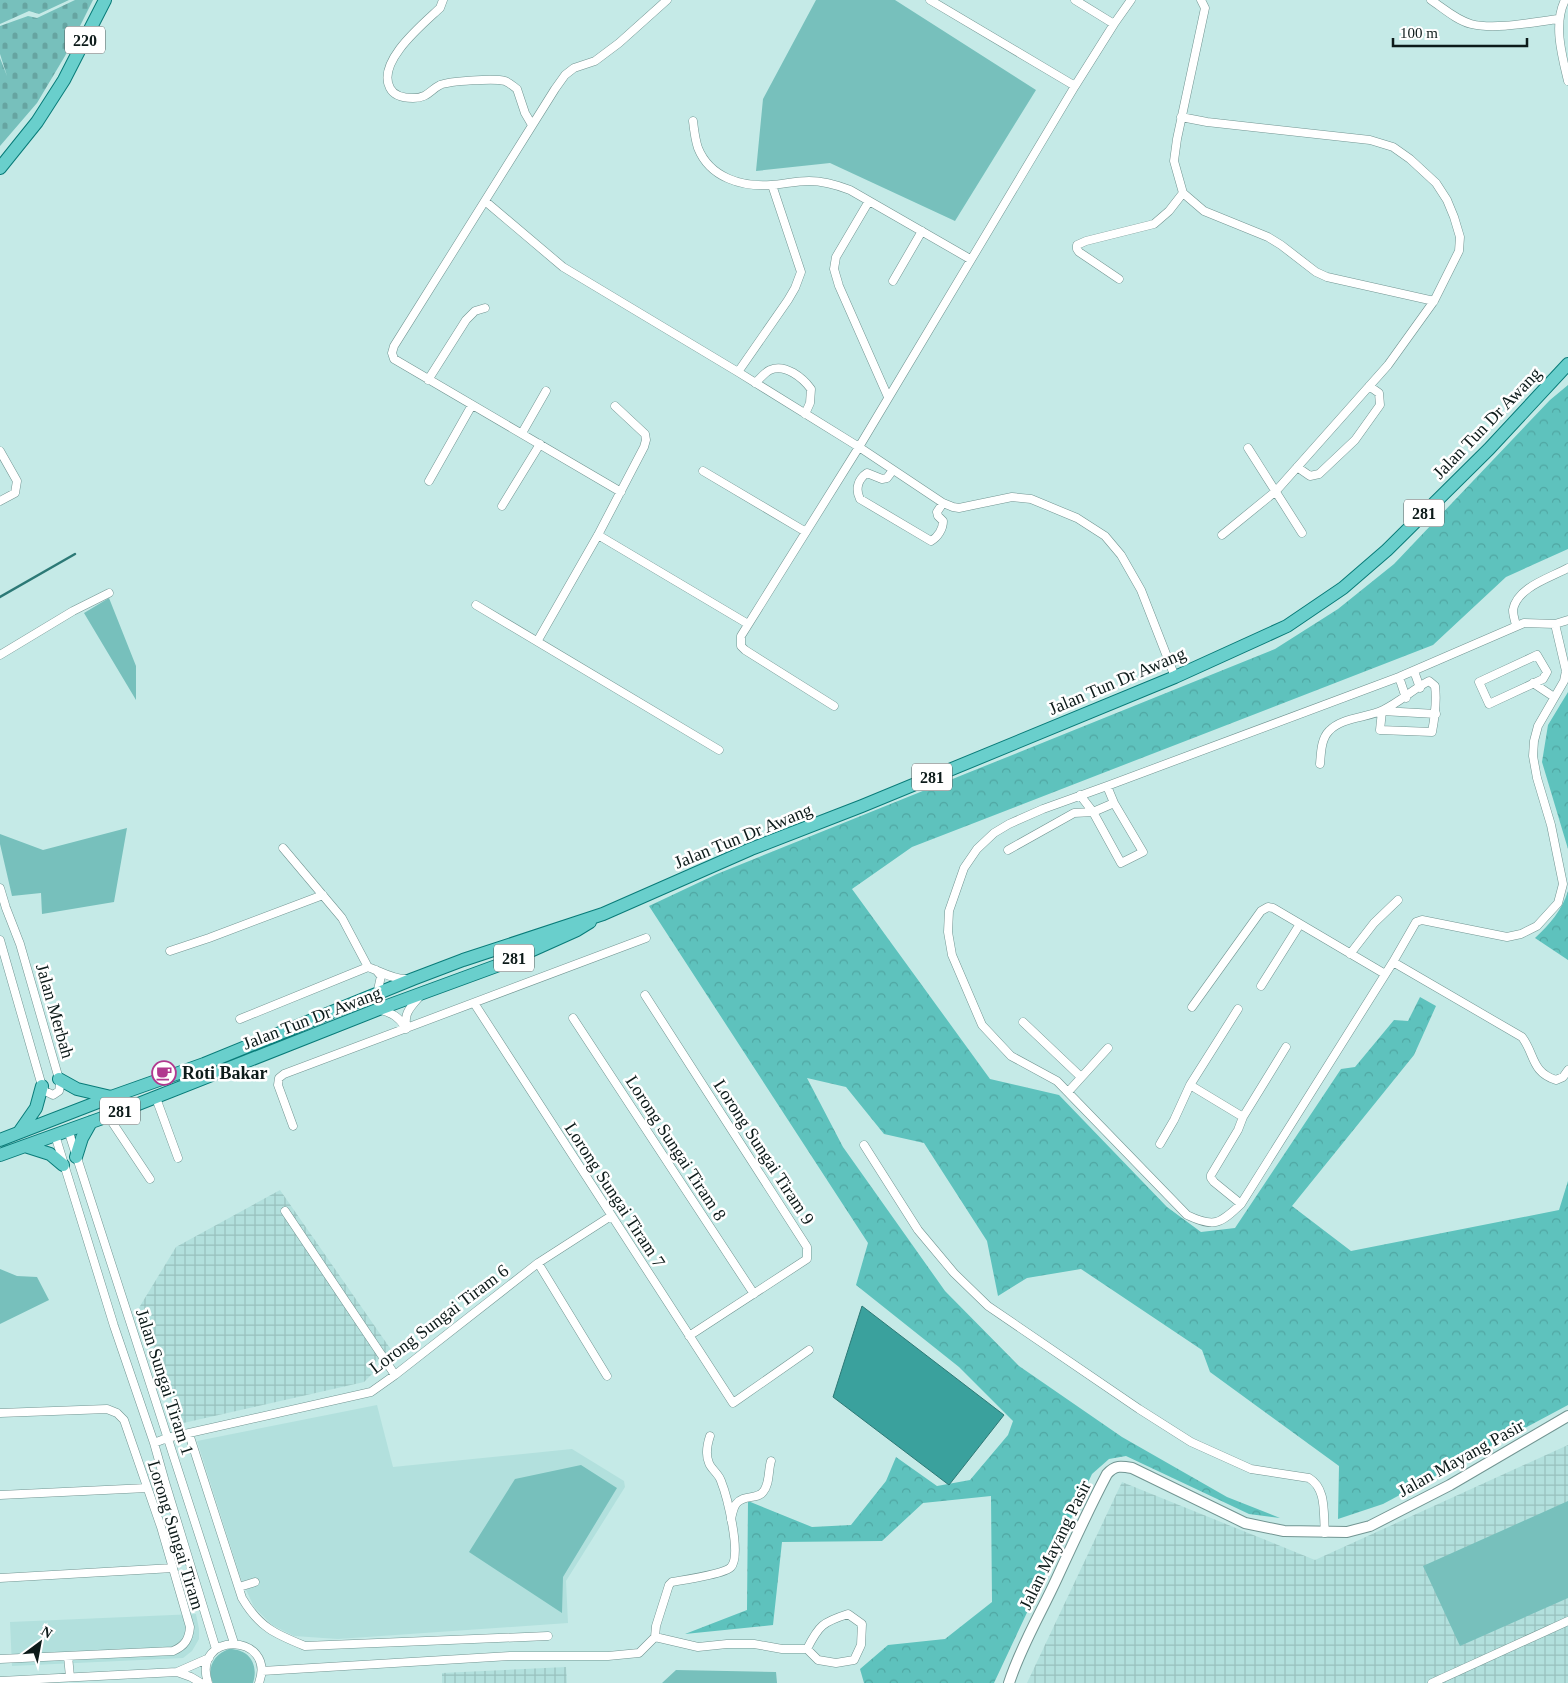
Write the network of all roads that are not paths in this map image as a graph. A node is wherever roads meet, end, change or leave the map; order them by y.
1 (105, 0) edge
2 (443, 0) edge
3 (667, 0) edge
4 (930, 0) edge
5 (1075, 0) edge
6 (1131, 0) edge
7 (1201, 0) edge
8 (1431, 0) edge
9 (1565, 0) edge
10 (1559, 19) junction
11 (1114, 24) junction
12 (1568, 81) edge
13 (1075, 86) junction
14 (1181, 117) junction
15 (693, 121) dead end
16 (532, 125) junction
17 (0, 168) edge
18 (772, 185) junction
19 (1183, 193) junction
20 (869, 200) junction
21 (485, 201) junction
22 (922, 231) junction
23 (970, 259) junction
24 (1119, 278) dead end
25 (893, 281) dead end
26 (1434, 301) junction
27 (485, 308) dead end
28 (1568, 364) edge
29 (738, 372) junction
30 (428, 380) junction
31 (755, 383) junction
32 (1370, 386) junction
33 (546, 391) dead end
34 (888, 397) junction
35 (472, 405) junction
36 (615, 406) dead end
37 (805, 414) junction
38 (522, 433) junction
39 (540, 444) junction
40 (858, 447) junction
41 (1248, 448) dead end
42 (0, 451) edge
43 (1298, 467) junction
44 (892, 470) junction
45 (703, 472) dead end
46 (429, 481) dead end
47 (1276, 491) junction
48 (621, 492) junction
49 (0, 501) edge
50 (943, 503) junction
51 (502, 506) dead end
52 (806, 532) junction
53 (1302, 533) dead end
54 (1222, 534) dead end
55 (598, 535) junction
56 (1568, 568) edge
57 (109, 593) dead end
58 (476, 605) dead end
59 (1568, 620) edge
60 (748, 624) junction
61 (1555, 624) junction
62 (1516, 626) junction
63 (538, 640) junction
64 (0, 655) edge
65 (1414, 671) junction
66 (1399, 677) junction
67 (1175, 678) junction
68 (1533, 683) junction
69 (1420, 688) junction
70 (1554, 697) junction
71 (1406, 698) junction
72 (834, 706) dead end
73 (1382, 711) junction
74 (1436, 714) junction
75 (719, 750) dead end
76 (1320, 764) dead end
77 (1107, 786) junction
78 (1080, 795) junction
79 (1114, 803) junction
80 (1093, 812) junction
81 (283, 848) dead end
82 (1008, 850) dead end
83 (0, 888) edge
84 (322, 895) junction
85 (1398, 900) dead end
86 (603, 914) junction
87 (1300, 924) junction
88 (646, 938) dead end
89 (0, 940) edge
90 (170, 951) dead end
91 (1350, 954) junction
92 (1394, 962) junction
93 (372, 968) junction
94 (1385, 974) junction
95 (413, 979) junction
96 (1261, 986) dead end
97 (373, 995) junction
98 (422, 995) junction
99 (645, 995) dead end
100 (474, 1003) junction
101 (1192, 1007) dead end
102 (1238, 1009) dead end
103 (379, 1010) junction
104 (573, 1018) dead end
105 (240, 1019) dead end
106 (1023, 1022) dead end
107 (406, 1029) junction
108 (1286, 1047) dead end
109 (1108, 1048) dead end
110 (1568, 1070) edge
111 (1081, 1077) junction
112 (59, 1078) junction
113 (1190, 1085) junction
114 (42, 1086) junction
115 (1068, 1092) junction
116 (111, 1097) junction
117 (156, 1098) junction
118 (108, 1116) junction
119 (1243, 1118) junction
120 (91, 1122) junction
121 (293, 1126) dead end
122 (68, 1130) junction
123 (20, 1131) junction
124 (55, 1135) junction
125 (0, 1140) edge
126 (1160, 1144) dead end
127 (864, 1145) dead end
128 (25, 1146) junction
129 (0, 1155) edge
130 (76, 1157) junction
131 (178, 1158) dead end
132 (63, 1164) junction
133 (150, 1179) dead end
134 (1241, 1204) junction
135 (285, 1211) dead end
136 (610, 1216) junction
137 (538, 1263) junction
138 (754, 1294) junction
139 (689, 1336) junction
140 (809, 1350) dead end
141 (395, 1375) junction
142 (607, 1376) dead end
143 (0, 1413) edge
144 (1568, 1416) edge
145 (189, 1434) junction
146 (710, 1436) dead end
147 (168, 1438) junction
148 (154, 1443) junction
149 (771, 1461) dead end
150 (146, 1488) junction
151 (0, 1495) edge
152 (731, 1520) junction
153 (1325, 1533) junction
154 (173, 1568) junction
155 (0, 1578) edge
156 (255, 1582) dead end
157 (239, 1587) junction
158 (1568, 1621) edge
159 (548, 1636) dead end
160 (655, 1637) junction
161 (234, 1643) junction
162 (216, 1649) junction
163 (807, 1649) junction
164 (68, 1656) junction
165 (209, 1658) junction
166 (0, 1659) edge
167 (262, 1671) junction
168 (177, 1672) junction
169 (70, 1677) junction
170 (0, 1681) edge
171 (201, 1683) edge
172 (208, 1683) edge
173 (259, 1683) edge
174 (1009, 1683) edge
175 (1432, 1683) edge

1 - 17 main road, 220
2 - 16 street
3 - 16 street
4 - 13 street
5 - 11 street
6 - 11 street
7 - 14 street
8 - 10 street
9 - 10 street
10 - 12 street
11 - 13 street
13 - 23 street
14 - 19 street
14 - 26 street
15 - 18 street
16 - 21 street
18 - 20 street
18 - 29 street
19 - 24 street
19 - 26 street
20 - 22 street
20 - 34 street
21 - 29 street
21 - 30 street
22 - 23 street
22 - 25 street
23 - 34 street
26 - 32 street
27 - 30 street
28 - 67 main road, Jalan Tun Dr Awang / 281
29 - 31 street
30 - 35 street
31 - 37 street
31 - 37 street
32 - 43 street
32 - 43 street
33 - 38 street
34 - 40 street
35 - 38 street
35 - 46 street
36 - 48 street
37 - 40 street
38 - 39 street
39 - 48 street
39 - 51 street
40 - 44 street
40 - 52 street
41 - 47 street
42 - 49 street
43 - 47 street
44 - 50 street
44 - 50 street
45 - 52 street
47 - 53 street
47 - 54 street
48 - 55 street
50 - 67 street
52 - 60 street
55 - 60 street
55 - 63 street
56 - 62 street
57 - 64 street
58 - 63 street
59 - 61 street
60 - 72 street
61 - 62 street
61 - 70 street
62 - 65 street
63 - 75 street
65 - 66 street
65 - 69 street
66 - 71 street
66 - 77 street
67 - 86 main road, Jalan Tun Dr Awang / 281
68 - 68 street
68 - 70 street
69 - 71 street
69 - 74 street
70 - 92 street
71 - 73 street
73 - 74 street
73 - 74 street
73 - 76 street
77 - 78 street
77 - 79 street
78 - 80 street
78 - 115 street
79 - 80 street
79 - 80 street
80 - 82 street
81 - 84 street
83 - 112 street, Jalan Merbah
84 - 90 street
84 - 93 street
85 - 91 street
86 - 95 main road, Jalan Tun Dr Awang / 281
86 - 98 main road, Jalan Tun Dr Awang / 281
87 - 91 street
87 - 96 street
87 - 101 street
88 - 100 street
89 - 114 street, Jalan Merbah
91 - 94 street
92 - 94 street
92 - 110 street
93 - 95 street
93 - 97 street
93 - 105 street, Jalan Tun Dr Awang
94 - 134 street
95 - 97 main road, Jalan Tun Dr Awang / 281
97 - 116 main road, Jalan Tun Dr Awang / 281
98 - 103 main road, Jalan Tun Dr Awang / 281
98 - 107 street
99 - 138 street, Lorong Sungai Tiram 9
100 - 107 street
100 - 136 street, Lorong Sungai Tiram 7
102 - 113 street
103 - 107 street
103 - 117 main road, Jalan Tun Dr Awang / 281
104 - 138 street, Lorong Sungai Tiram 8
106 - 111 street
107 - 121 street
108 - 119 street
109 - 111 street
111 - 115 street
112 - 114 street, Jalan Merbah
112 - 116 main road
113 - 119 street
113 - 126 street
114 - 123 main road
115 - 134 street
116 - 123 main road, Jalan Tun Dr Awang / 281
117 - 118 main road, Jalan Tun Dr Awang / 281
117 - 131 street
118 - 120 main road, Jalan Tun Dr Awang / 281
118 - 133 street
119 - 134 street
120 - 122 main road, Jalan Tun Dr Awang / 281
120 - 130 main road
122 - 124 main road, Jalan Tun Dr Awang / 281
122 - 130 street, Jalan Sungai Tiram 1
123 - 125 main road, Jalan Tun Dr Awang / 281
124 - 128 main road, Jalan Tun Dr Awang / 281
124 - 132 street, Jalan Sungai Tiram 1
127 - 153 street
128 - 129 main road, Jalan Tun Dr Awang / 281
128 - 132 main road
130 - 147 street, Jalan Sungai Tiram 1
132 - 148 street, Jalan Sungai Tiram 1
135 - 141 street
136 - 137 street, Lorong Sungai Tiram 6
136 - 139 street, Lorong Sungai Tiram 7
137 - 141 street, Lorong Sungai Tiram 6
137 - 142 street
138 - 139 street, Lorong Sungai Tiram 9
139 - 140 street, Lorong Sungai Tiram 7
141 - 145 street, Lorong Sungai Tiram 6
143 - 150 street, Lorong Sungai Tiram
144 - 153 street, Jalan Mayang Pasir
145 - 147 street, Lorong Sungai Tiram 6
145 - 157 street
146 - 152 street
147 - 148 street, Lorong Sungai Tiram 6
147 - 161 street, Jalan Sungai Tiram 1
148 - 162 street, Jalan Sungai Tiram 1
149 - 152 street
150 - 151 street
150 - 154 street, Lorong Sungai Tiram
152 - 160 street
153 - 174 street, Jalan Mayang Pasir
154 - 155 street
154 - 164 street, Lorong Sungai Tiram
156 - 157 street
157 - 159 street
158 - 175 street
160 - 163 street
160 - 167 street
161 - 162 street
161 - 167 street
162 - 165 street
163 - 163 street
164 - 166 street, Lorong Sungai Tiram
164 - 169 street
165 - 168 street
165 - 172 street
167 - 173 street
168 - 169 street
168 - 171 street
169 - 170 street

